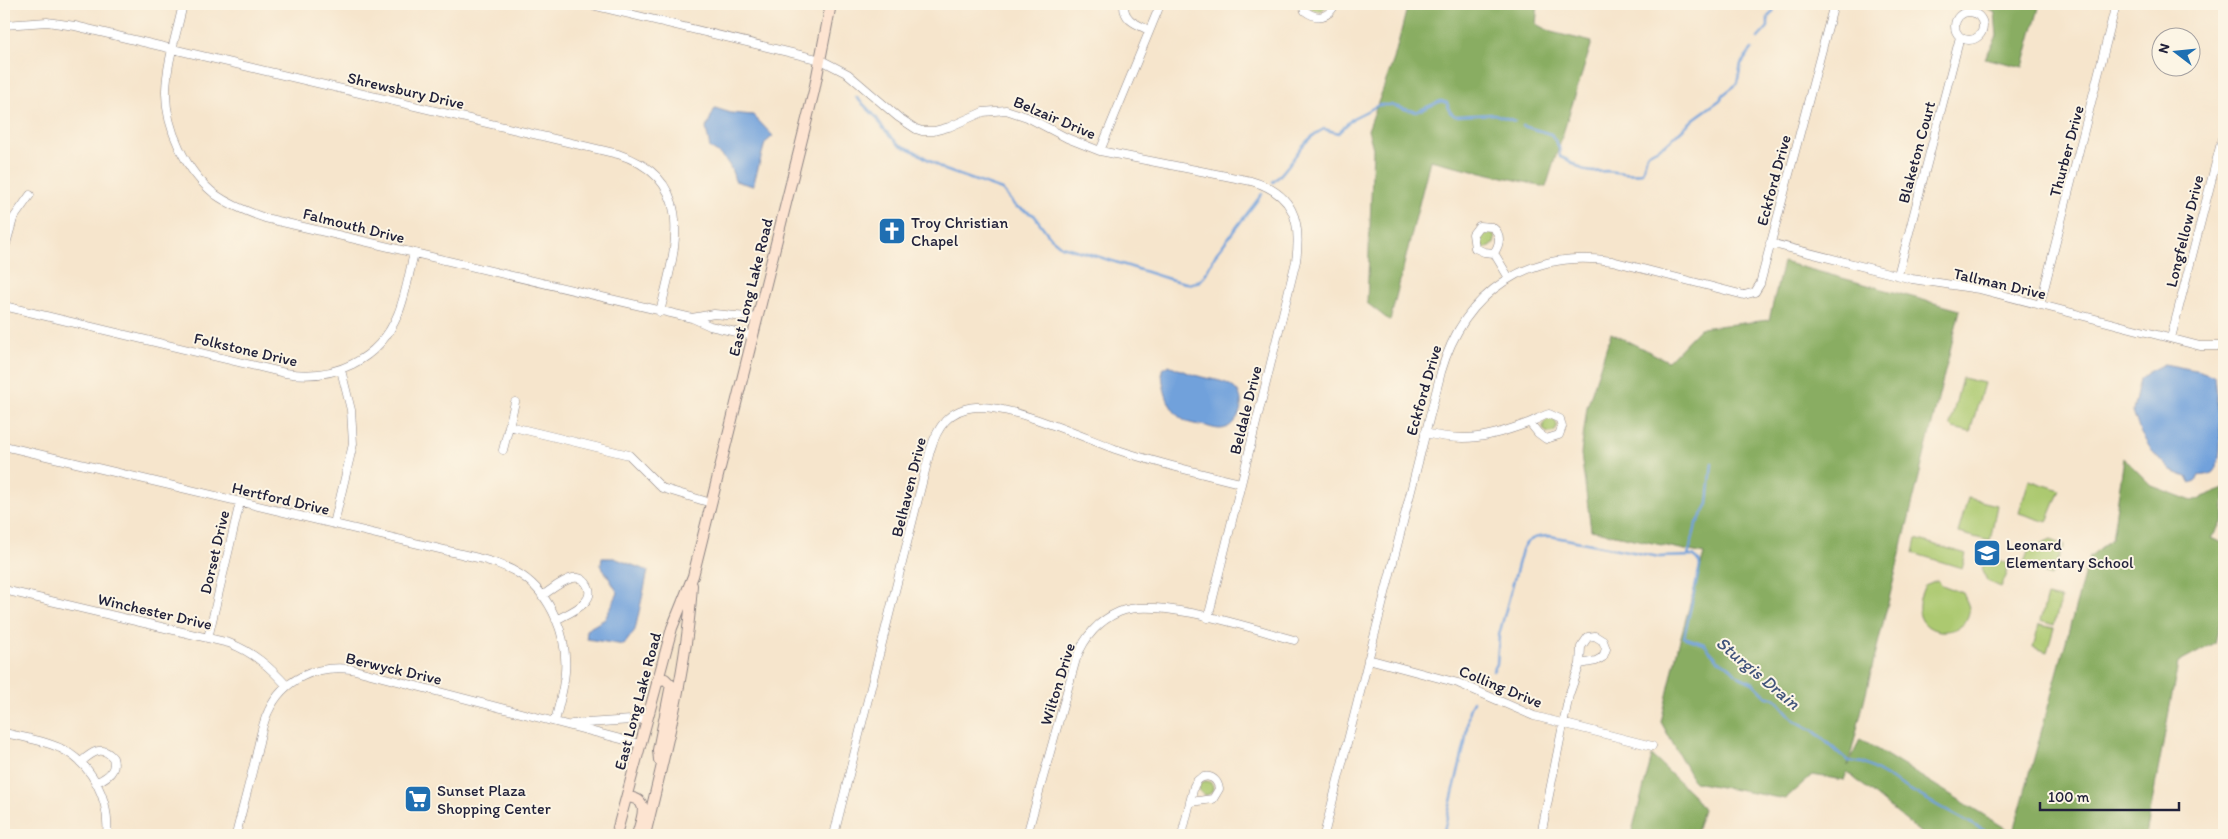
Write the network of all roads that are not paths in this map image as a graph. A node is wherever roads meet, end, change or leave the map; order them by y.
1 (183, 4) edge
2 (588, 4) edge
3 (831, 4) edge
4 (1124, 4) edge
5 (1158, 4) edge
6 (1302, 4) edge
7 (1335, 4) edge
8 (1834, 4) edge
9 (2116, 4) edge
10 (4, 25) edge
11 (1149, 30) junction
12 (1960, 37) dead end
13 (172, 49) junction
14 (821, 60) junction
15 (2224, 131) edge
16 (1100, 151) junction
17 (30, 195) dead end
18 (1292, 209) joint
19 (1770, 243) junction
20 (4, 251) edge
21 (1494, 253) dead end
22 (414, 254) junction
23 (1898, 275) junction
24 (1509, 278) junction
25 (2040, 305) junction
26 (4, 306) edge
27 (660, 312) junction
28 (692, 318) junction
29 (758, 318) junction
30 (753, 336) junction
31 (2170, 338) junction
32 (2224, 346) edge
33 (341, 370) junction
34 (514, 402) dead end
35 (1530, 423) dead end
36 (509, 426) junction
37 (1425, 433) junction
38 (4, 446) edge
39 (503, 450) dead end
40 (1240, 483) junction
41 (240, 502) junction
42 (711, 503) junction
43 (334, 524) junction
44 (693, 576) junction
45 (4, 590) edge
46 (542, 596) junction
47 (1208, 618) junction
48 (556, 620) junction
49 (208, 638) junction
50 (1294, 640) dead end
51 (1368, 659) junction
52 (1580, 664) dead end
53 (657, 681) junction
54 (287, 686) junction
55 (646, 719) junction
56 (555, 721) junction
57 (1563, 723) junction
58 (565, 724) junction
59 (4, 732) edge
60 (640, 744) junction
61 (1652, 746) dead end
62 (81, 762) junction
63 (663, 763) junction
64 (96, 783) junction
65 (627, 798) junction
66 (1190, 802) dead end
67 (107, 835) edge
68 (236, 835) edge
69 (616, 835) edge
70 (637, 835) edge
71 (645, 835) edge
72 (834, 835) edge
73 (1027, 835) edge
74 (1182, 835) edge
75 (1324, 835) edge
76 (1541, 835) edge

1 - 13 street, Falmouth Drive
2 - 14 street, Belzair Drive
3 - 14 main road, East Long Lake Road
4 - 11 street
5 - 11 street
6 - 7 street
8 - 19 street, Eckford Drive
9 - 25 street, Thurber Drive
10 - 13 street, Shrewsbury Drive
11 - 16 street
12 - 23 street, Blaketon Court
13 - 22 street, Falmouth Drive
13 - 27 street, Shrewsbury Drive
14 - 16 street, Belzair Drive
14 - 29 main road, East Long Lake Road
15 - 31 street, Longfellow Drive
16 - 18 street, Belzair Drive
17 - 20 street
18 - 40 street, Beldale Drive
19 - 23 street, Tallman Drive
19 - 24 street, Eckford Drive
21 - 24 street
22 - 27 street, Falmouth Drive
22 - 33 street, Folkstone Drive
23 - 25 street, Tallman Drive
24 - 37 street, Eckford Drive
25 - 31 street, Tallman Drive
26 - 33 street, Folkstone Drive
27 - 28 street, Falmouth Drive
28 - 29 street, Falmouth Drive
28 - 30 street, Falmouth Drive
29 - 30 main road, East Long Lake Road
30 - 42 main road, East Long Lake Road
31 - 32 street, Tallman Drive
33 - 43 street
34 - 36 street
35 - 37 street
36 - 39 street
36 - 42 street
37 - 51 street, Eckford Drive
38 - 41 street, Hertford Drive
40 - 47 street, Beldale Drive
40 - 72 street, Belhaven Drive
41 - 43 street, Hertford Drive
41 - 49 street, Dorset Drive
42 - 44 main road, East Long Lake Road
43 - 46 street, Hertford Drive
44 - 53 main road, East Long Lake Road
44 - 63 main road, East Long Lake Road
45 - 49 street, Winchester Drive
46 - 48 street, Hertford Drive
46 - 48 street
47 - 50 street, Wilton Drive
47 - 73 street, Wilton Drive
48 - 56 street, Hertford Drive
49 - 54 street, Winchester Drive
51 - 57 street, Colling Drive
51 - 75 street, Eckford Drive
52 - 57 street
53 - 55 main road, East Long Lake Road
53 - 63 main road
54 - 56 street, Berwyck Drive
54 - 68 street, Berwyck Drive
55 - 58 street, Berwyck Drive
55 - 60 main road, East Long Lake Road
56 - 58 street, Berwyck Drive
57 - 61 street, Colling Drive
57 - 76 street
58 - 60 street, Berwyck Drive
59 - 62 street
60 - 65 main road, East Long Lake Road
62 - 64 street
62 - 64 street
63 - 71 main road, East Long Lake Road
64 - 67 street
65 - 69 main road, East Long Lake Road
65 - 70 main road
66 - 74 street

